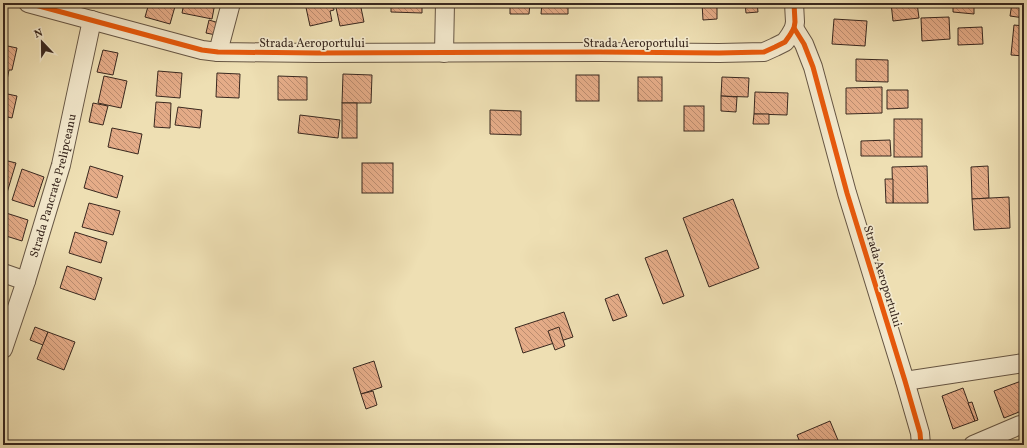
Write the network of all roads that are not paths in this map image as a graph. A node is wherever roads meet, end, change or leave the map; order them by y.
1 (231, 3) edge
2 (445, 3) edge
3 (794, 3) edge
4 (34, 4) edge
5 (92, 20) junction
6 (794, 28) junction
7 (218, 52) junction
8 (444, 53) junction
9 (3, 273) edge
10 (26, 281) junction
11 (3, 348) edge
12 (1024, 363) edge
13 (905, 382) junction
14 (1020, 426) dead end
15 (921, 445) edge
16 (973, 445) edge

1 - 7 street
2 - 8 street
3 - 6 street
4 - 5 street, Strada Aeroportului
5 - 7 street, Strada Aeroportului
5 - 10 street, Strada Pancrate Prelipceanu
6 - 8 street, Strada Aeroportului
6 - 13 street, Strada Aeroportului
7 - 8 street, Strada Aeroportului
9 - 10 street
10 - 11 street, Strada Pancrate Prelipceanu
12 - 13 street
13 - 15 street, Strada Aeroportului
14 - 16 street

